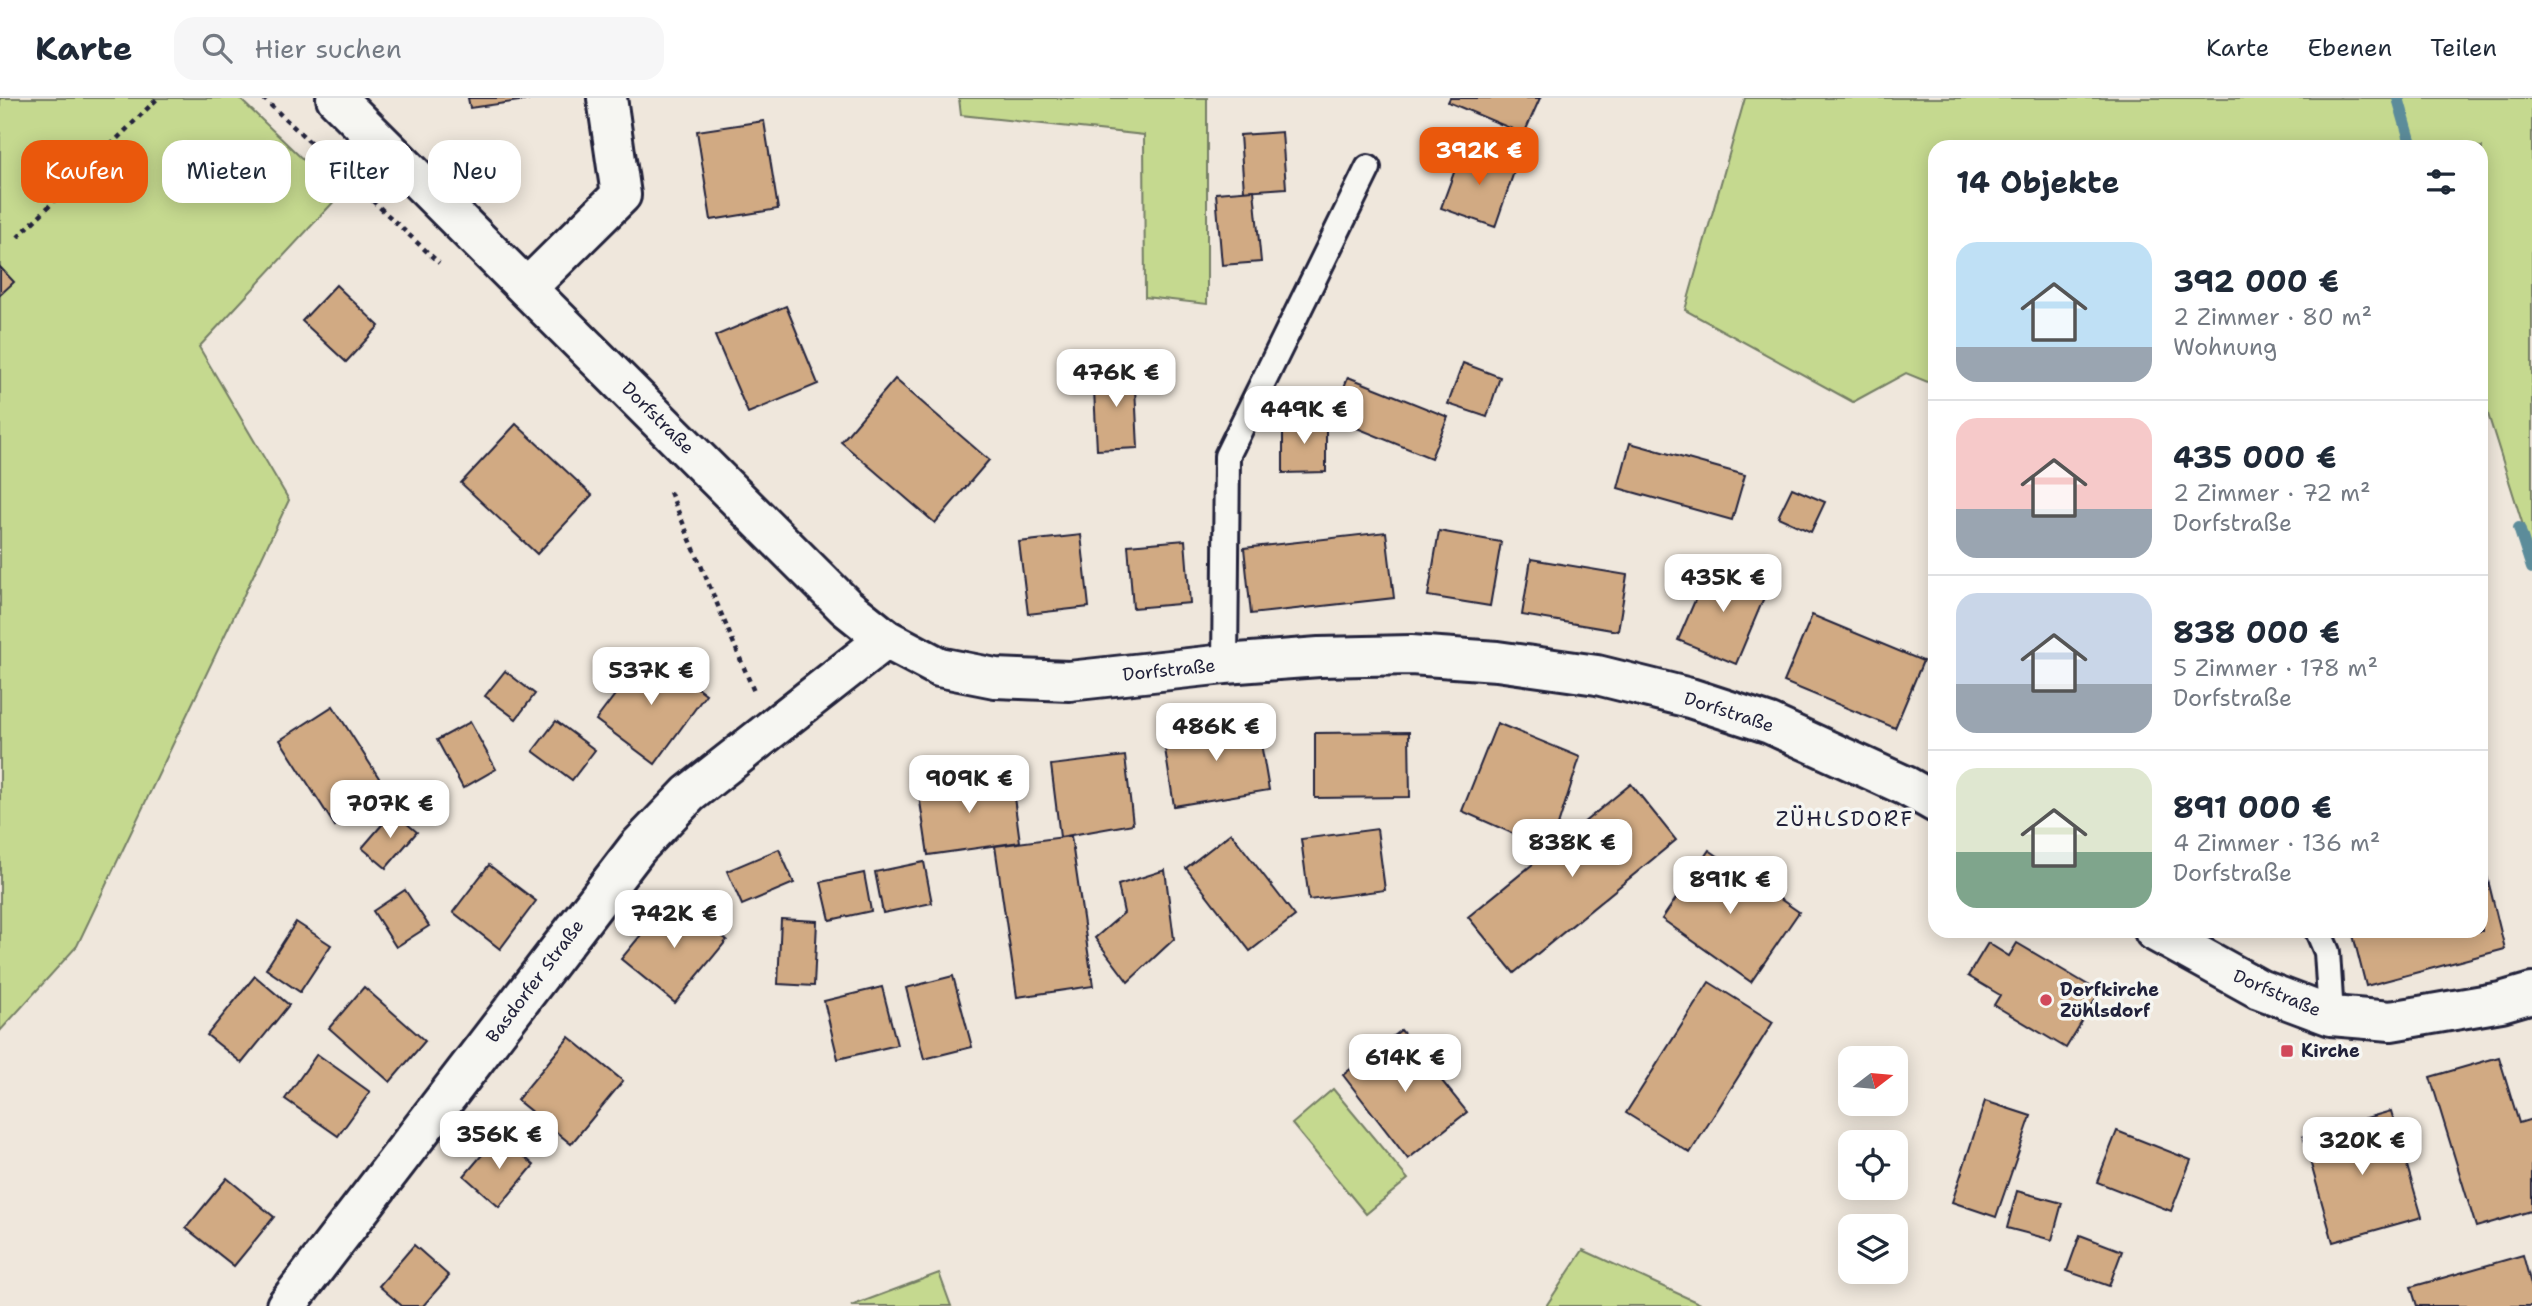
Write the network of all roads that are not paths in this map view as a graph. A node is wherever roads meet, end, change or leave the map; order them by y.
1 (336, 98) edge
2 (607, 98) edge
3 (1368, 168) dead end
4 (527, 288) junction
5 (887, 639) junction
6 (1225, 664) junction
7 (1928, 798) edge
8 (2169, 938) edge
9 (2321, 938) edge
10 (2532, 993) edge
11 (2331, 1016) junction
12 (286, 1306) edge

1 - 4 street, Dorfstraße
2 - 4 street
3 - 6 lane
4 - 5 street, Dorfstraße
5 - 6 street, Dorfstraße
5 - 12 street, Basdorfer Straße
6 - 7 street, Dorfstraße
8 - 11 street, Dorfstraße
9 - 11 lane
10 - 11 street, Dorfstraße

